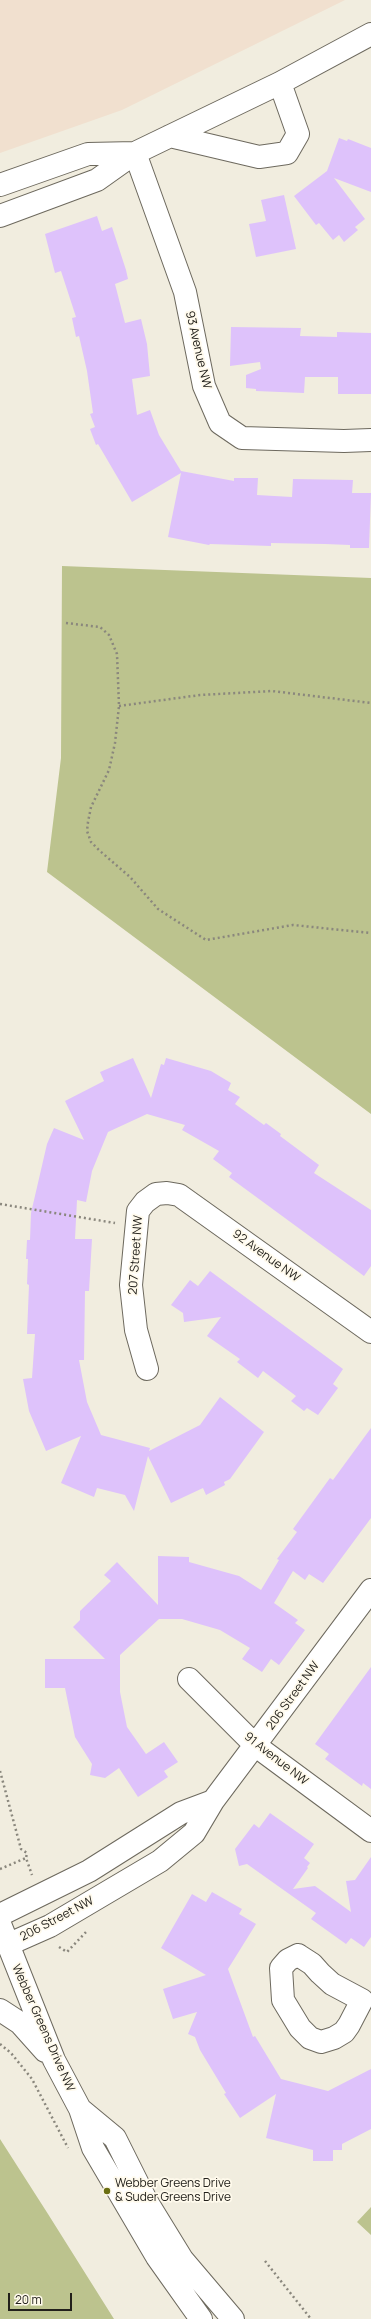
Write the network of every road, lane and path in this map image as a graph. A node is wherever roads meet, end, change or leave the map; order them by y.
1 (371, 34) edge
2 (280, 83) junction
3 (170, 136) junction
4 (135, 153) junction
5 (0, 185) edge
6 (0, 216) edge
7 (371, 440) edge
8 (66, 623) dead end
9 (371, 703) edge
10 (119, 706) junction
11 (371, 933) edge
12 (156, 1194) joint
13 (0, 1204) edge
14 (136, 1227) junction
15 (371, 1332) edge
16 (147, 1370) dead end
17 (371, 1590) edge
18 (189, 1678) dead end
19 (256, 1746) junction
20 (0, 1771) edge
21 (213, 1801) junction
22 (371, 1831) edge
23 (0, 1869) edge
24 (0, 1915) edge
25 (0, 1924) edge
26 (87, 1930) dead end
27 (4, 1946) edge
28 (58, 1946) dead end
29 (0, 2010) edge
30 (54, 2060) junction
31 (80, 2109) junction
32 (265, 2261) dead end
33 (201, 2319) edge
34 (233, 2319) edge
35 (311, 2319) edge

1 - 2 street
2 - 3 street
2 - 3 street
3 - 4 street
4 - 5 street
4 - 6 street
4 - 7 street, 93 Avenue NW
8 - 10 path
9 - 10 path
10 - 11 path
12 - 14 street, 207 Street NW
12 - 15 street, 92 Avenue NW
13 - 14 path
14 - 16 street, 207 Street NW
17 - 19 street, 206 Street NW
18 - 19 street, 91 Avenue NW
19 - 21 street, 206 Street NW
19 - 22 street, 91 Avenue NW
20 - 23 path
21 - 24 street
21 - 27 street, 206 Street NW
25 - 27 street, Webber Greens Drive NW
26 - 28 path
27 - 30 street, Webber Greens Drive NW
29 - 30 street
30 - 31 street, Webber Greens Drive NW
31 - 33 street, Webber Greens Drive NW
31 - 34 street, Webber Greens Drive NW
32 - 35 path

